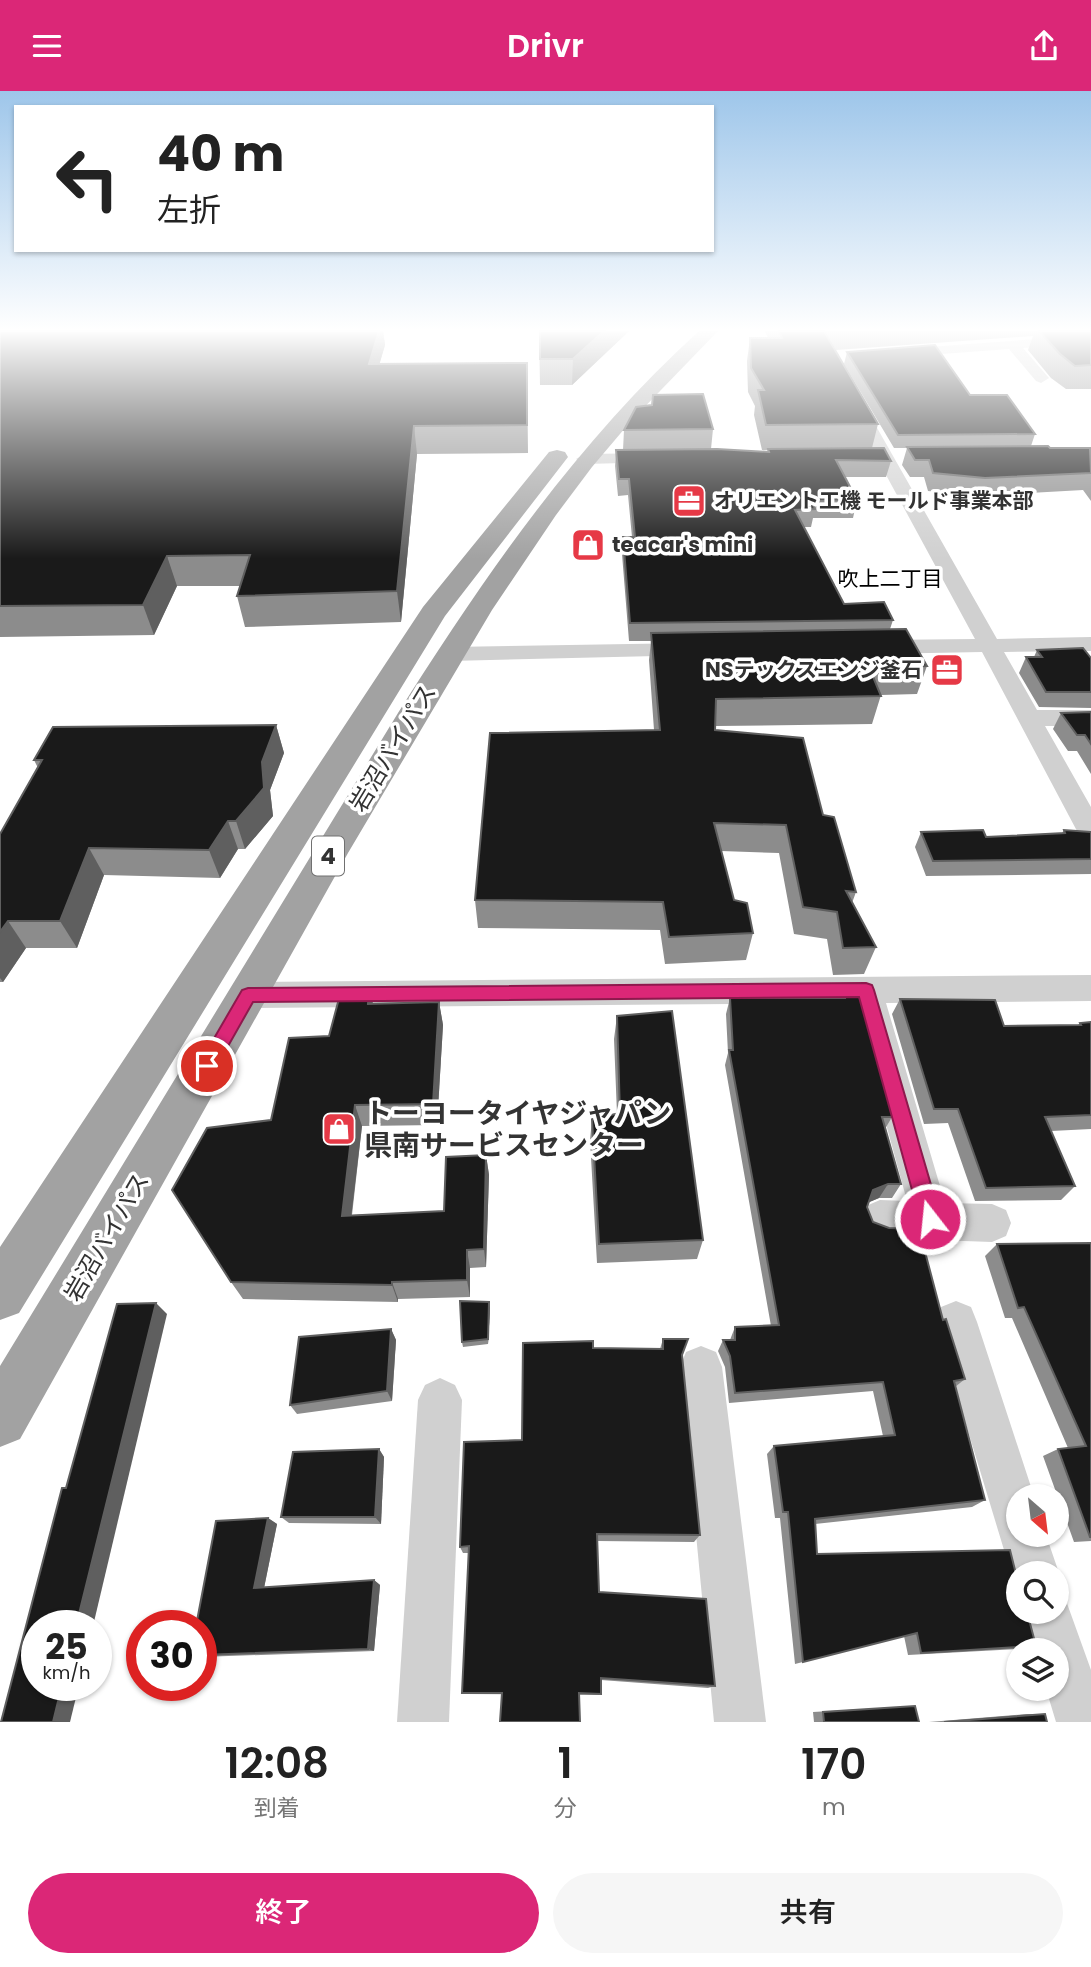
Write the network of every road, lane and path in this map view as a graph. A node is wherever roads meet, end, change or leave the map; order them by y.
1 (604, 407) edge
2 (632, 407) edge
3 (858, 407) edge
4 (913, 457) edge
5 (676, 458) edge
6 (880, 458) junction
7 (585, 459) junction
8 (986, 644) junction
9 (1091, 644) edge
10 (862, 647) edge
11 (709, 650) edge
12 (450, 654) junction
13 (1027, 718) junction
14 (1091, 718) edge
15 (1079, 790) edge
16 (1091, 831) edge
17 (1091, 988) edge
18 (866, 990) junction
19 (248, 995) junction
20 (880, 1219) dead end
21 (930, 1219) junction
22 (992, 1223) dead end
23 (0, 1294) edge
24 (956, 1322) dead end
25 (701, 1367) dead end
26 (440, 1400) dead end
27 (0, 1419) edge
28 (1007, 1484) edge
29 (1051, 1624) edge
30 (423, 1722) edge
31 (740, 1722) edge
32 (1082, 1722) edge

1 - 23 highway, 岩沼バイパス / 4
2 - 7 highway, 岩沼バイパス / 4
3 - 6 street
4 - 6 street
5 - 7 street
6 - 8 street
7 - 12 highway, 岩沼バイパス / 4
8 - 9 street
8 - 10 street
8 - 13 street
11 - 12 street
12 - 19 highway, 岩沼バイパス / 4
13 - 14 street
13 - 15 street
15 - 16 street
17 - 18 street
18 - 19 street
18 - 21 street
19 - 27 highway, 岩沼バイパス / 4
20 - 21 street
21 - 22 street
24 - 28 street
25 - 31 street
26 - 30 street
29 - 32 street

